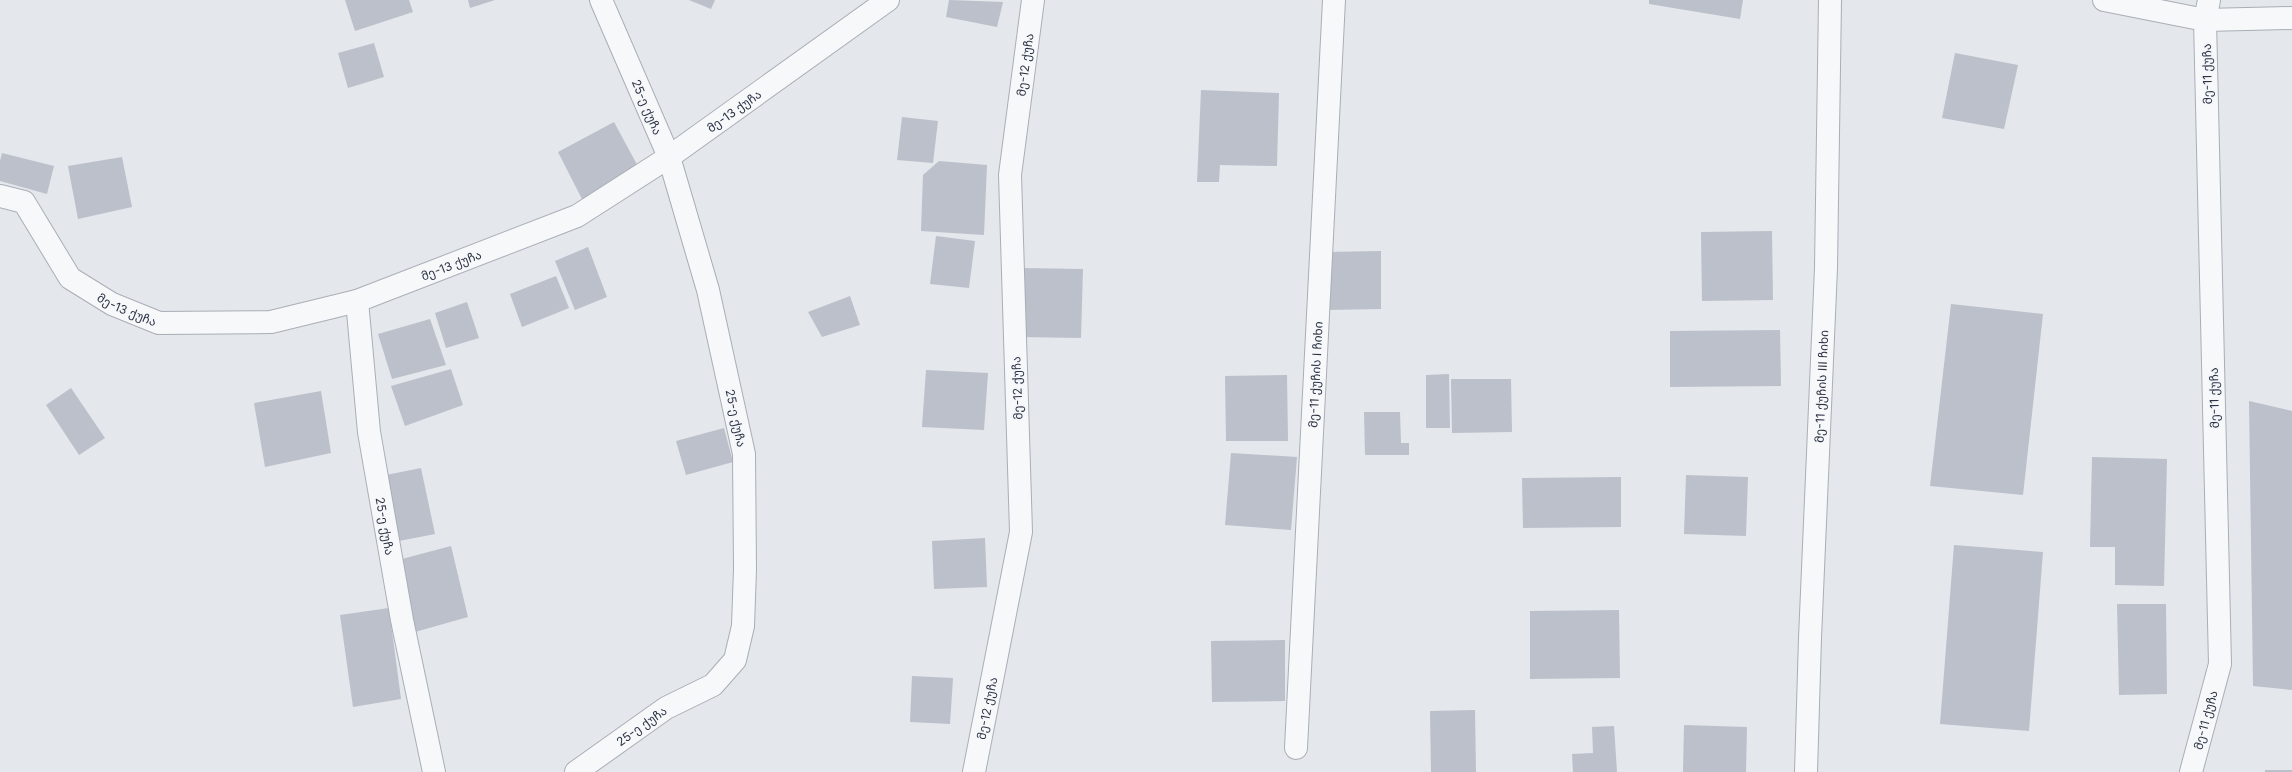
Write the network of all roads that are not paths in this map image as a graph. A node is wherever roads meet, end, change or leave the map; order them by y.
1 (601, 0) edge
2 (888, 0) edge
3 (1033, 0) edge
4 (1334, 0) edge
5 (1830, 0) edge
6 (2104, 0) edge
7 (2207, 10) edge
8 (2292, 18) edge
9 (669, 157) junction
10 (0, 196) edge
11 (357, 300) junction
12 (1296, 748) dead end
13 (434, 772) edge
14 (576, 772) edge
15 (974, 772) edge
16 (1806, 772) edge
17 (2191, 772) edge

1 - 9 street, 25-ე ქუჩა
2 - 9 street, მე-13 ქუჩა
3 - 15 street, მე-12 ქუჩა
4 - 12 street, მე-11 ქუჩის I ჩიხი
5 - 16 street, მე-11 ქუჩის III ჩიხი
6 - 7 street
7 - 8 street
7 - 17 street, მე-11 ქუჩა
9 - 11 street, მე-13 ქუჩა
9 - 14 street, 25-ე ქუჩა
10 - 11 street, მე-13 ქუჩა
11 - 13 street, 25-ე ქუჩა

